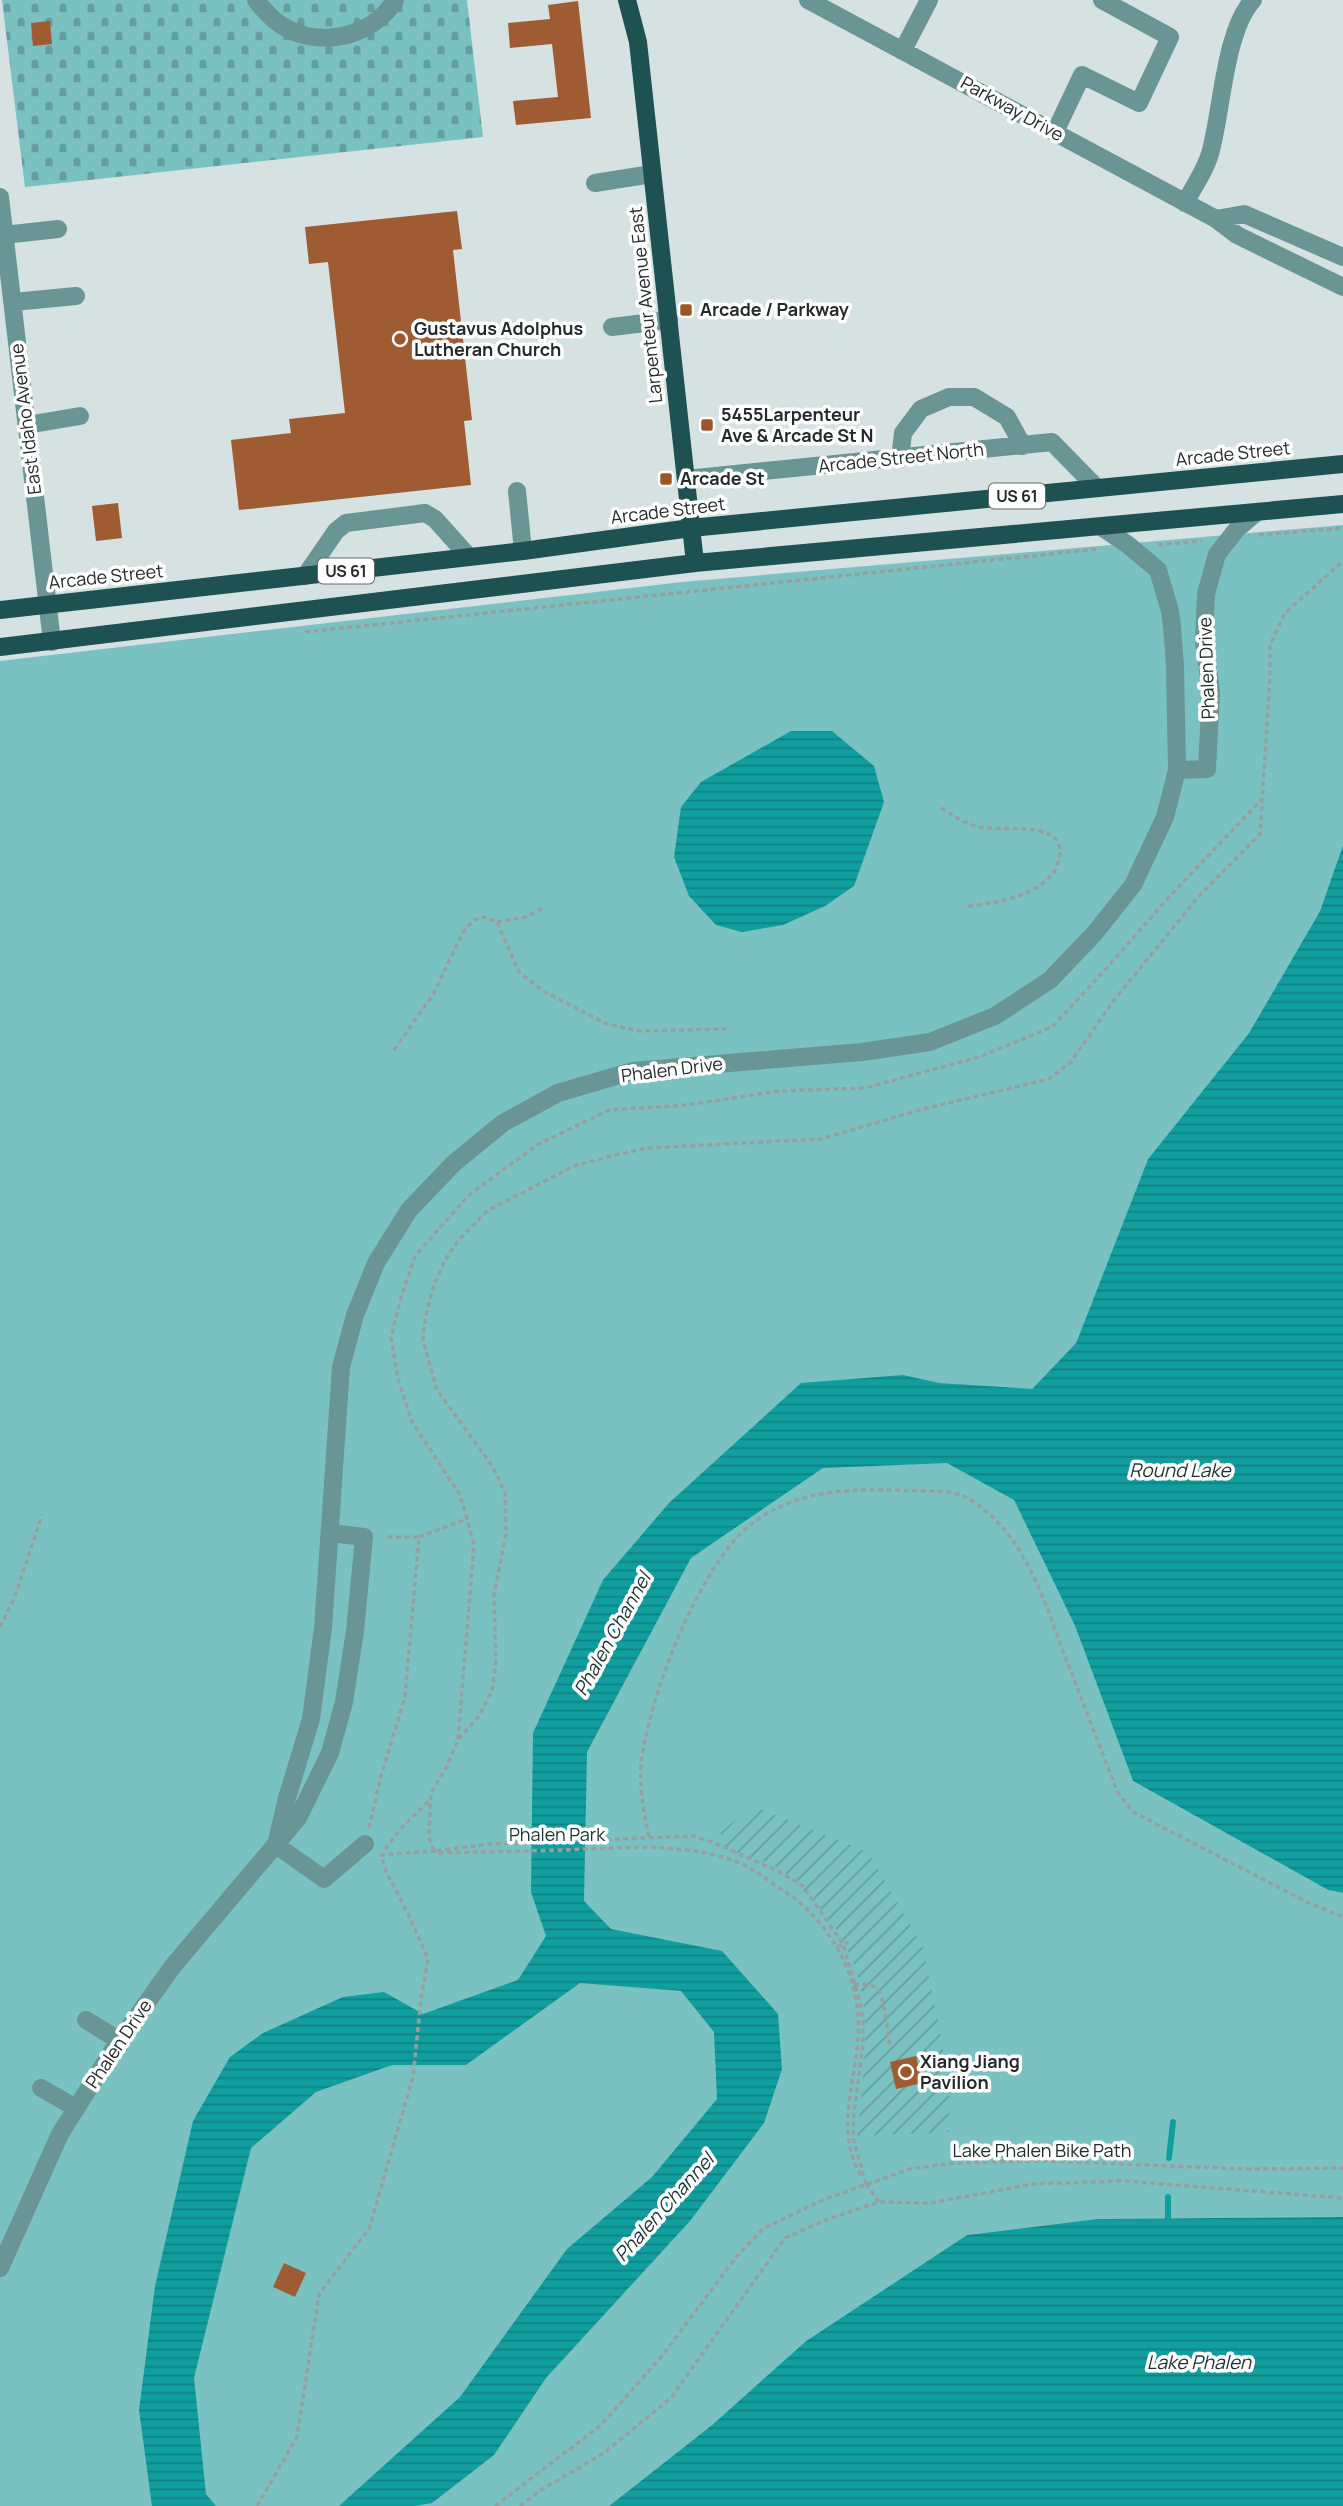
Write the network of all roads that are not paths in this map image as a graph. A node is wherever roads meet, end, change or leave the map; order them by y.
1 (256, 0) edge
2 (396, 0) edge
3 (628, 0) edge
4 (638, 0) edge
5 (808, 0) edge
6 (929, 0) edge
7 (1102, 0) edge
8 (1253, 0) edge
9 (638, 42) junction
10 (903, 50) junction
11 (1055, 132) junction
12 (652, 174) junction
13 (596, 183) dead end
14 (0, 199) edge
15 (1185, 203) junction
16 (1216, 219) junction
17 (58, 229) dead end
18 (4, 235) junction
19 (1343, 257) edge
20 (1343, 287) edge
21 (76, 296) dead end
22 (13, 302) junction
23 (669, 320) junction
24 (612, 327) dead end
25 (80, 416) dead end
26 (27, 425) junction
27 (1023, 446) junction
28 (900, 459) junction
29 (1343, 464) edge
30 (686, 479) junction
31 (1097, 488) junction
32 (517, 491) dead end
33 (1343, 504) edge
34 (1257, 512) junction
35 (1101, 527) junction
36 (691, 528) junction
37 (523, 551) junction
38 (469, 557) junction
39 (695, 564) junction
40 (305, 576) junction
41 (48, 604) junction
42 (0, 610) edge
43 (1205, 623) junction
44 (1172, 626) junction
45 (52, 642) junction
46 (0, 648) edge
47 (1207, 667) junction
48 (1175, 670) junction
49 (1177, 770) junction
50 (331, 1533) junction
51 (365, 1844) road end
52 (276, 1845) junction
53 (86, 2020) dead end
54 (120, 2041) junction
55 (41, 2088) dead end
56 (76, 2108) junction
57 (0, 2268) edge

1 - 2 street
3 - 9 main road, Larpenteur Avenue East
4 - 9 main road, Larpenteur Avenue East
5 - 10 street, Parkway Drive
6 - 10 street
7 - 11 street
8 - 15 street
9 - 12 main road, Larpenteur Avenue East
10 - 11 street, Parkway Drive
11 - 15 street, Parkway Drive
12 - 13 street
12 - 23 main road, Larpenteur Avenue East
14 - 18 street, East Idaho Avenue
15 - 16 street, Parkway Drive
16 - 19 street
16 - 20 street, Parkway Drive
17 - 18 street
18 - 22 street, East Idaho Avenue
21 - 22 street
22 - 26 street, East Idaho Avenue
23 - 24 street
23 - 30 main road, Larpenteur Avenue East
25 - 26 street
26 - 41 street, East Idaho Avenue
27 - 28 street, Arcade Street North
27 - 28 street
27 - 31 street, Arcade Street North
28 - 30 street, Arcade Street North
29 - 31 main road, Arcade Street / US 61
30 - 36 main road, Larpenteur Avenue East
31 - 36 main road, Arcade Street / US 61
32 - 37 street
33 - 34 main road, US 61
34 - 35 main road, US 61
34 - 43 street, Phalen Drive
35 - 39 main road, US 61
35 - 44 street, Phalen Drive
36 - 37 main road, Arcade Street / US 61
36 - 39 main road, Larpenteur Avenue East
37 - 38 main road, Arcade Street / US 61
38 - 40 main road, Arcade Street / US 61
38 - 40 street
39 - 45 main road, US 61
40 - 41 main road, Arcade Street / US 61
41 - 42 main road, Arcade Street / US 61
41 - 45 street, East Idaho Avenue
43 - 44 street
43 - 47 street, Phalen Drive
44 - 48 street, Phalen Drive
45 - 46 main road, US 61
47 - 48 street
47 - 49 street, Phalen Drive
48 - 49 street, Phalen Drive
49 - 50 street, Phalen Drive
50 - 52 street, Phalen Drive
50 - 52 street, Phalen Drive
51 - 52 street
52 - 54 street, Phalen Drive
53 - 54 street
54 - 56 street, Phalen Drive
55 - 56 street
56 - 57 street, Phalen Drive

